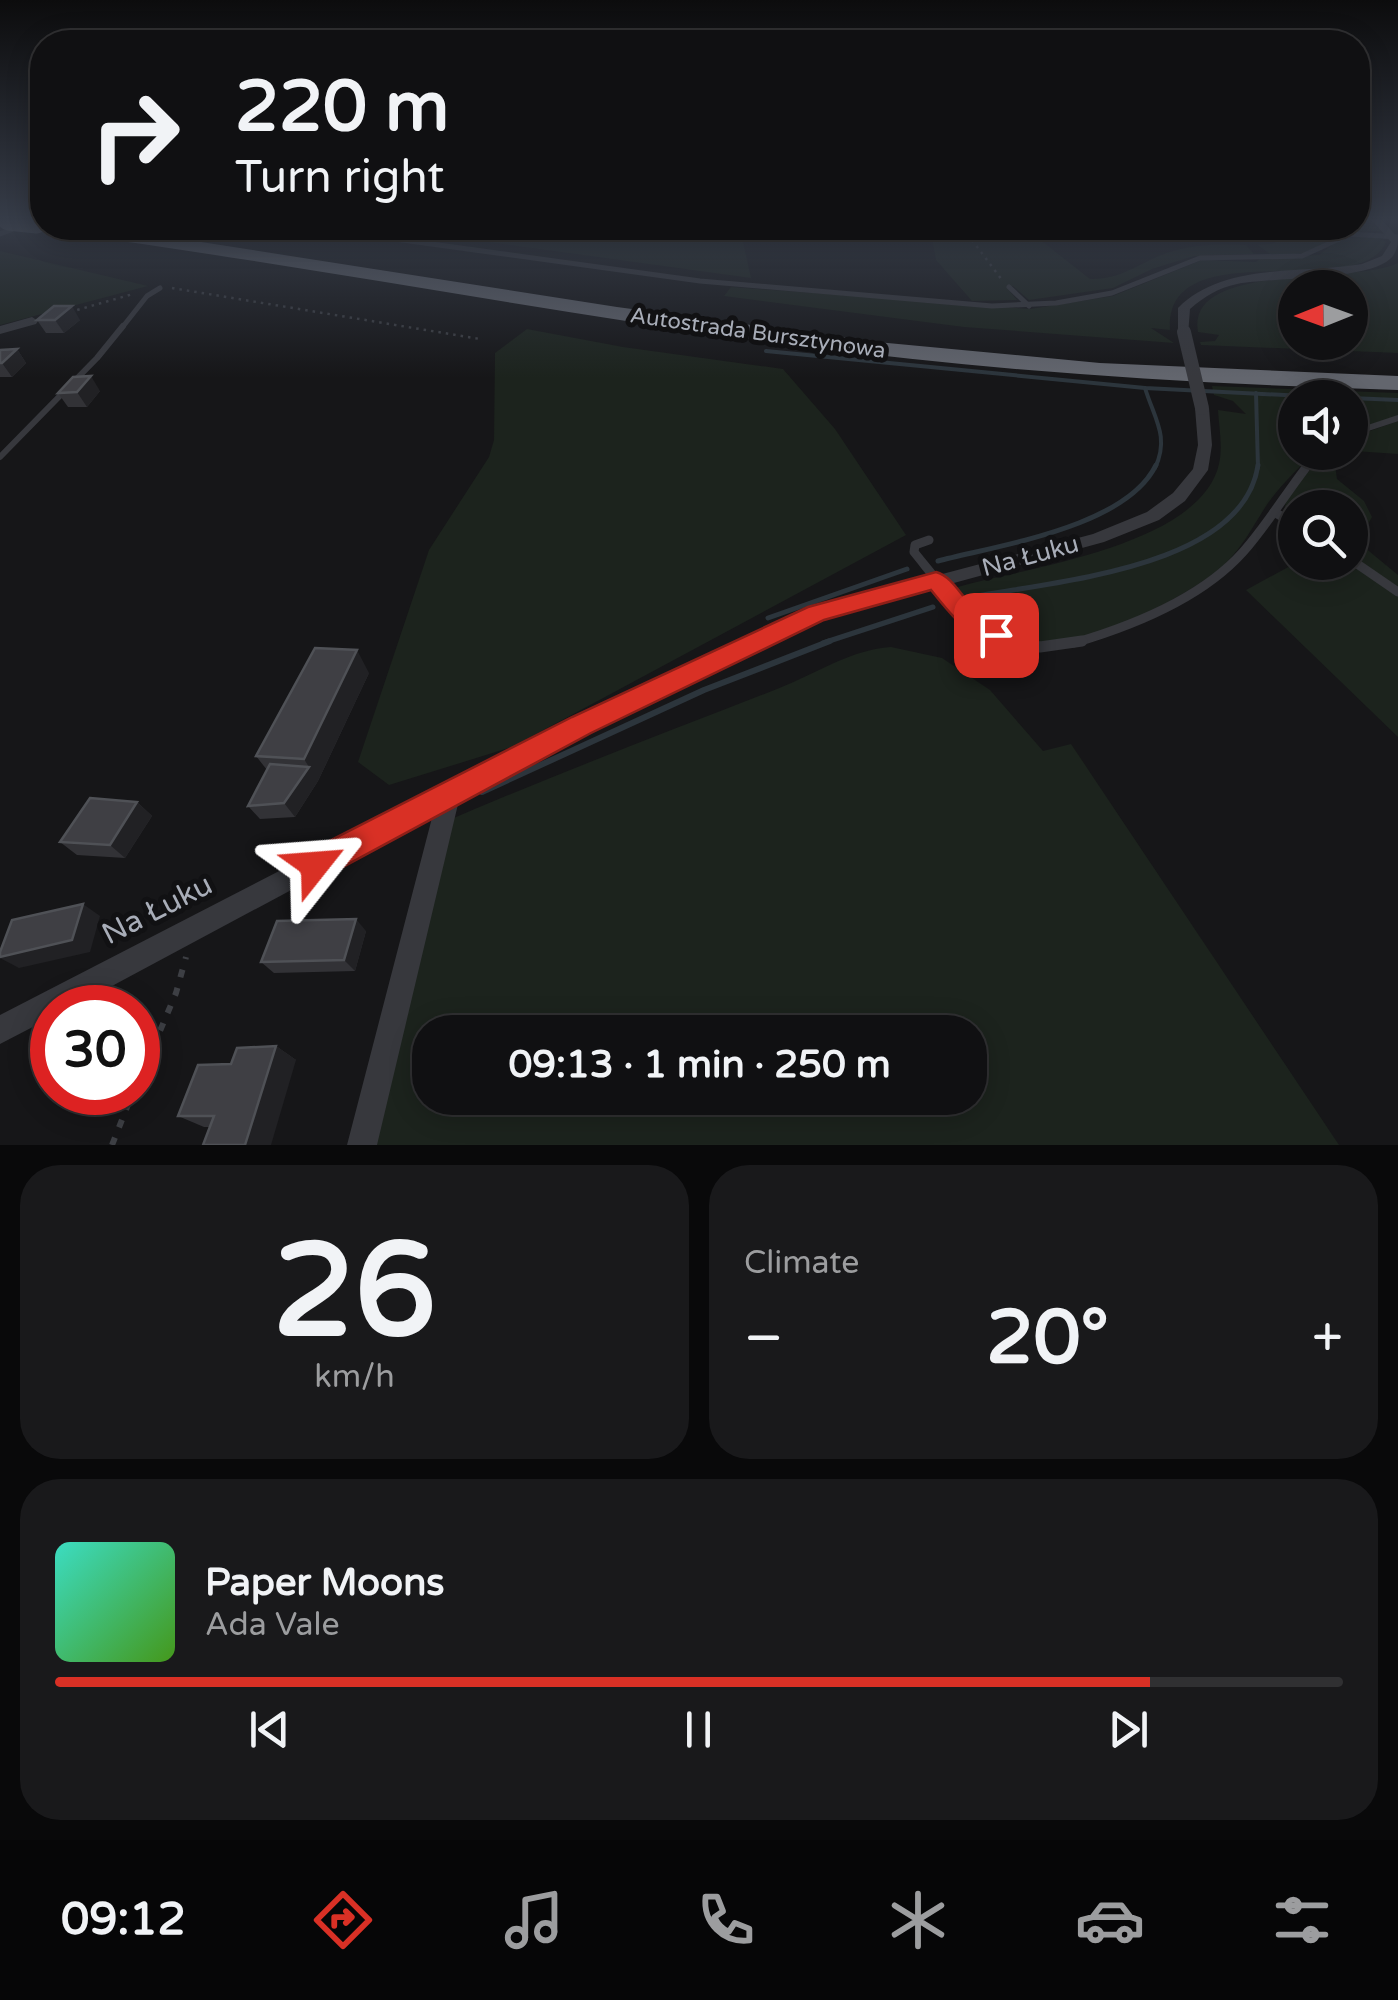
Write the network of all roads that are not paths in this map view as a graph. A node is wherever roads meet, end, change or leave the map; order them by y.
1 (348, 271) edge
2 (435, 271) edge
3 (631, 271) edge
4 (1166, 271) edge
5 (1315, 271) edge
6 (820, 280) dead end
7 (1009, 287) road end
8 (160, 288) road end
9 (818, 292) junction
10 (1029, 306) junction
11 (32, 321) dead end
12 (0, 330) edge
13 (1398, 367) edge
14 (1398, 383) edge
15 (1398, 418) edge
16 (1368, 428) edge
17 (0, 457) edge
18 (1306, 470) edge
19 (1274, 512) junction
20 (1278, 514) edge
21 (930, 540) dead end
22 (1368, 571) edge
23 (936, 580) junction
24 (1398, 592) edge
25 (450, 792) junction
26 (0, 1030) edge
27 (362, 1145) edge

1 - 14 highway, Autostrada Bursztynowa
2 - 13 highway, Autostrada Bursztynowa
3 - 9 lane
4 - 10 lane
5 - 23 street, Na Łuku, bridge
6 - 9 lane
7 - 10 lane
8 - 17 lane
9 - 10 lane
11 - 12 street
15 - 16 lane
18 - 19 lane
19 - 20 lane
19 - 23 lane
21 - 23 lane
22 - 24 lane
23 - 25 street, Na Łuku
25 - 26 street, Na Łuku
25 - 27 street

